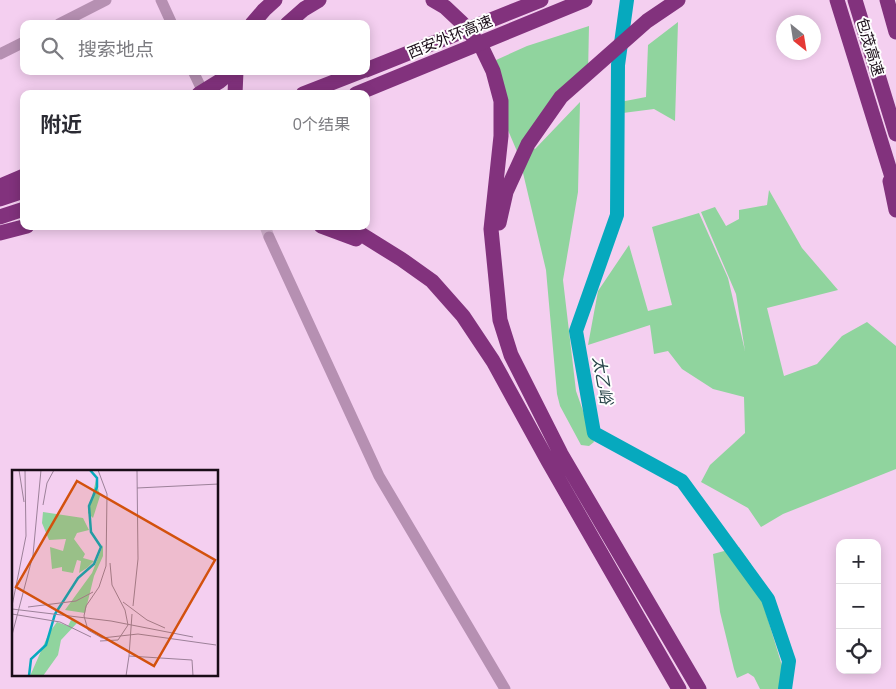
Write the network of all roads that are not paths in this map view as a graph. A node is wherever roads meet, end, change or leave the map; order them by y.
1 (106, 0) edge
2 (161, 0) edge
3 (274, 0) edge
4 (319, 0) edge
5 (433, 0) edge
6 (541, 0) edge
7 (585, 0) edge
8 (678, 0) edge
9 (837, 0) edge
10 (887, 0) edge
11 (857, 7) edge
12 (67, 20) edge
13 (170, 20) edge
14 (255, 20) edge
15 (292, 20) edge
16 (896, 32) edge
17 (20, 44) edge
18 (0, 54) edge
19 (370, 68) edge
20 (195, 75) edge
21 (227, 75) edge
22 (236, 75) edge
23 (352, 75) edge
24 (202, 90) edge
25 (205, 90) edge
26 (235, 90) edge
27 (313, 90) edge
28 (366, 90) edge
29 (896, 107) edge
30 (896, 134) edge
31 (884, 151) junction
32 (20, 178) edge
33 (0, 186) edge
34 (896, 190) edge
35 (20, 192) edge
36 (0, 199) edge
37 (20, 210) edge
38 (896, 210) edge
39 (0, 217) edge
40 (20, 228) edge
41 (332, 230) edge
42 (354, 230) edge
43 (0, 233) edge
44 (269, 237) tunnel mouth
45 (401, 259) junction
46 (495, 288) junction
47 (505, 689) edge
48 (679, 689) edge
49 (699, 689) edge

1 - 12 street
2 - 13 street
3 - 14 highway
4 - 15 highway
5 - 46 highway
6 - 19 highway, 西安外环高速, bridge
7 - 28 highway, 西安外环高速, bridge
8 - 46 highway
9 - 31 highway, 包茂高速
10 - 16 highway
11 - 29 highway
11 - 30 highway, 包茂高速
17 - 18 street
20 - 24 street
21 - 25 highway, bridge
22 - 26 highway
23 - 27 highway
31 - 34 highway, 包茂高速
31 - 38 highway
32 - 33 highway
35 - 36 highway
37 - 39 highway
40 - 43 highway
41 - 45 highway
42 - 45 highway
44 - 47 street
45 - 48 highway
46 - 49 highway

